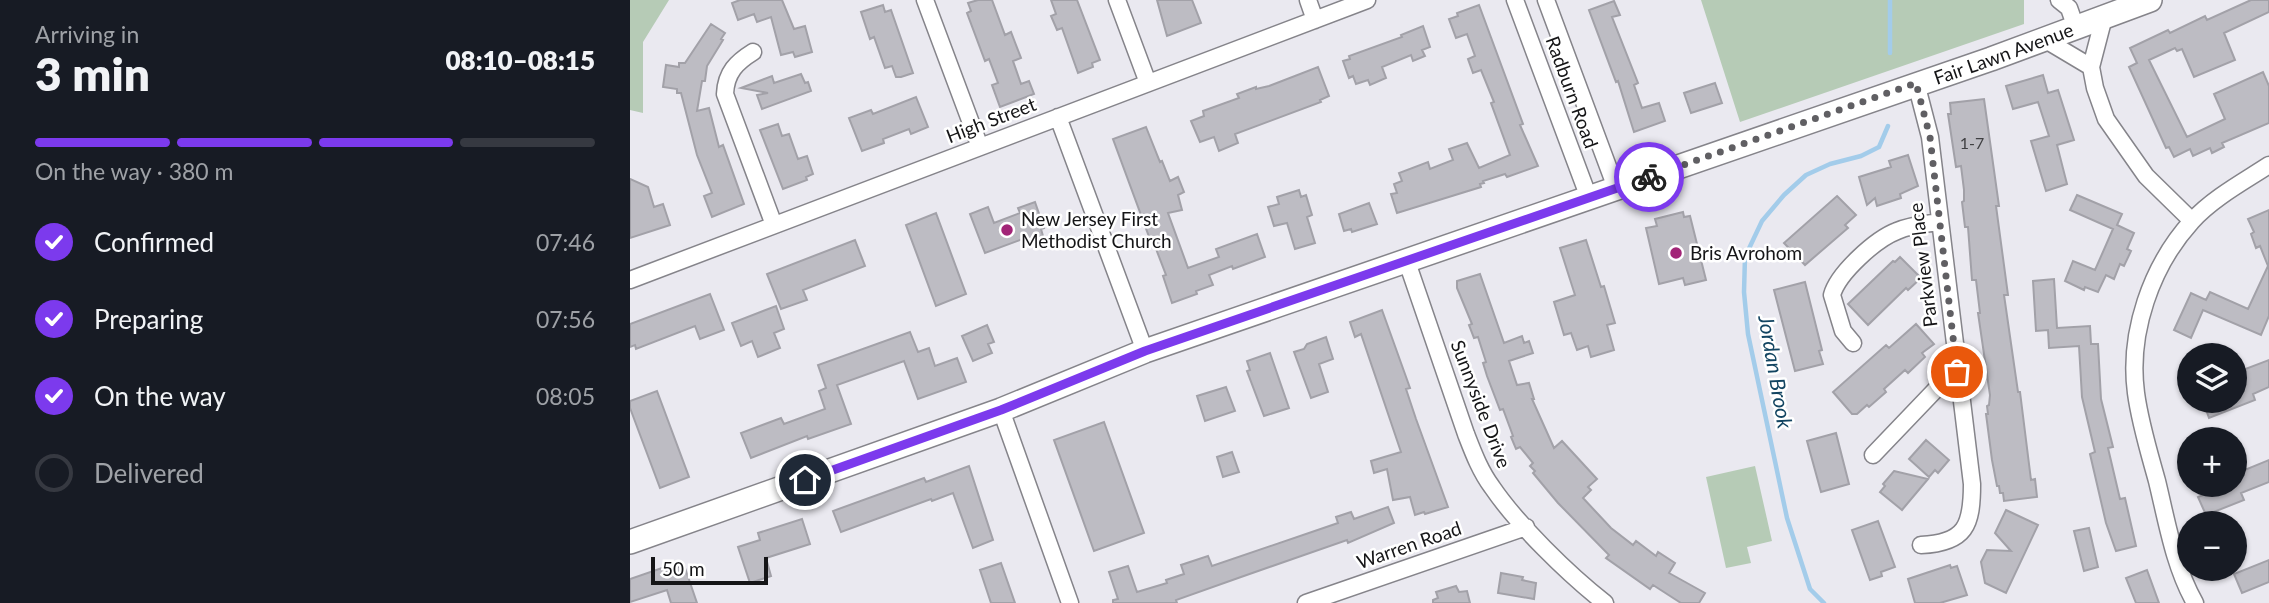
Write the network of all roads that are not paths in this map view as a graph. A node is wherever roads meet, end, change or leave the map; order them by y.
1 (925, 0) edge
2 (1117, 0) edge
3 (1308, 0) edge
4 (1367, 0) edge
5 (1515, 0) edge
6 (1546, 0) edge
7 (2150, 0) edge
8 (2068, 9) edge
9 (2104, 18) junction
10 (1315, 20) junction
11 (2045, 40) junction
12 (754, 51) dead end
13 (2091, 67) junction
14 (1148, 83) junction
15 (1916, 83) junction
16 (1058, 117) junction
17 (980, 147) junction
18 (2269, 165) edge
19 (1616, 188) junction
20 (1589, 198) junction
21 (2192, 221) junction
22 (1940, 222) junction
23 (774, 225) junction
24 (1407, 262) junction
25 (630, 280) edge
26 (1853, 343) dead end
27 (1145, 351) junction
28 (1957, 372) junction
29 (1001, 410) junction
30 (1873, 455) dead end
31 (1526, 527) junction
32 (630, 542) edge
33 (1921, 545) dead end
34 (1070, 603) edge
35 (1306, 603) edge
36 (1605, 603) edge
37 (2194, 603) edge

1 - 17 street
2 - 14 street
3 - 10 street
4 - 10 street, High Street
5 - 20 street, Radburn Road
6 - 19 street, Radburn Road
7 - 9 main road, Fair Lawn Avenue
8 - 9 main road, Fair Lawn Avenue
8 - 11 main road, Fair Lawn Avenue
9 - 13 street
10 - 14 street, High Street
11 - 13 street
11 - 15 main road, Fair Lawn Avenue
12 - 23 street
13 - 21 street
14 - 16 street, High Street
15 - 19 main road, Fair Lawn Avenue
15 - 22 street, Parkview Place
16 - 17 street, High Street
16 - 27 street
17 - 23 street, High Street
18 - 21 street
19 - 20 main road, Fair Lawn Avenue
20 - 24 main road, Fair Lawn Avenue
21 - 37 street
22 - 26 street
22 - 28 street, Parkview Place
23 - 25 street, High Street
24 - 27 main road, Fair Lawn Avenue
24 - 31 street, Sunnyside Drive
27 - 29 main road, Fair Lawn Avenue
28 - 30 street
28 - 33 street, Parkview Place
29 - 32 main road, Fair Lawn Avenue
29 - 34 street
31 - 35 street, Warren Road
31 - 36 street, Sunnyside Drive

